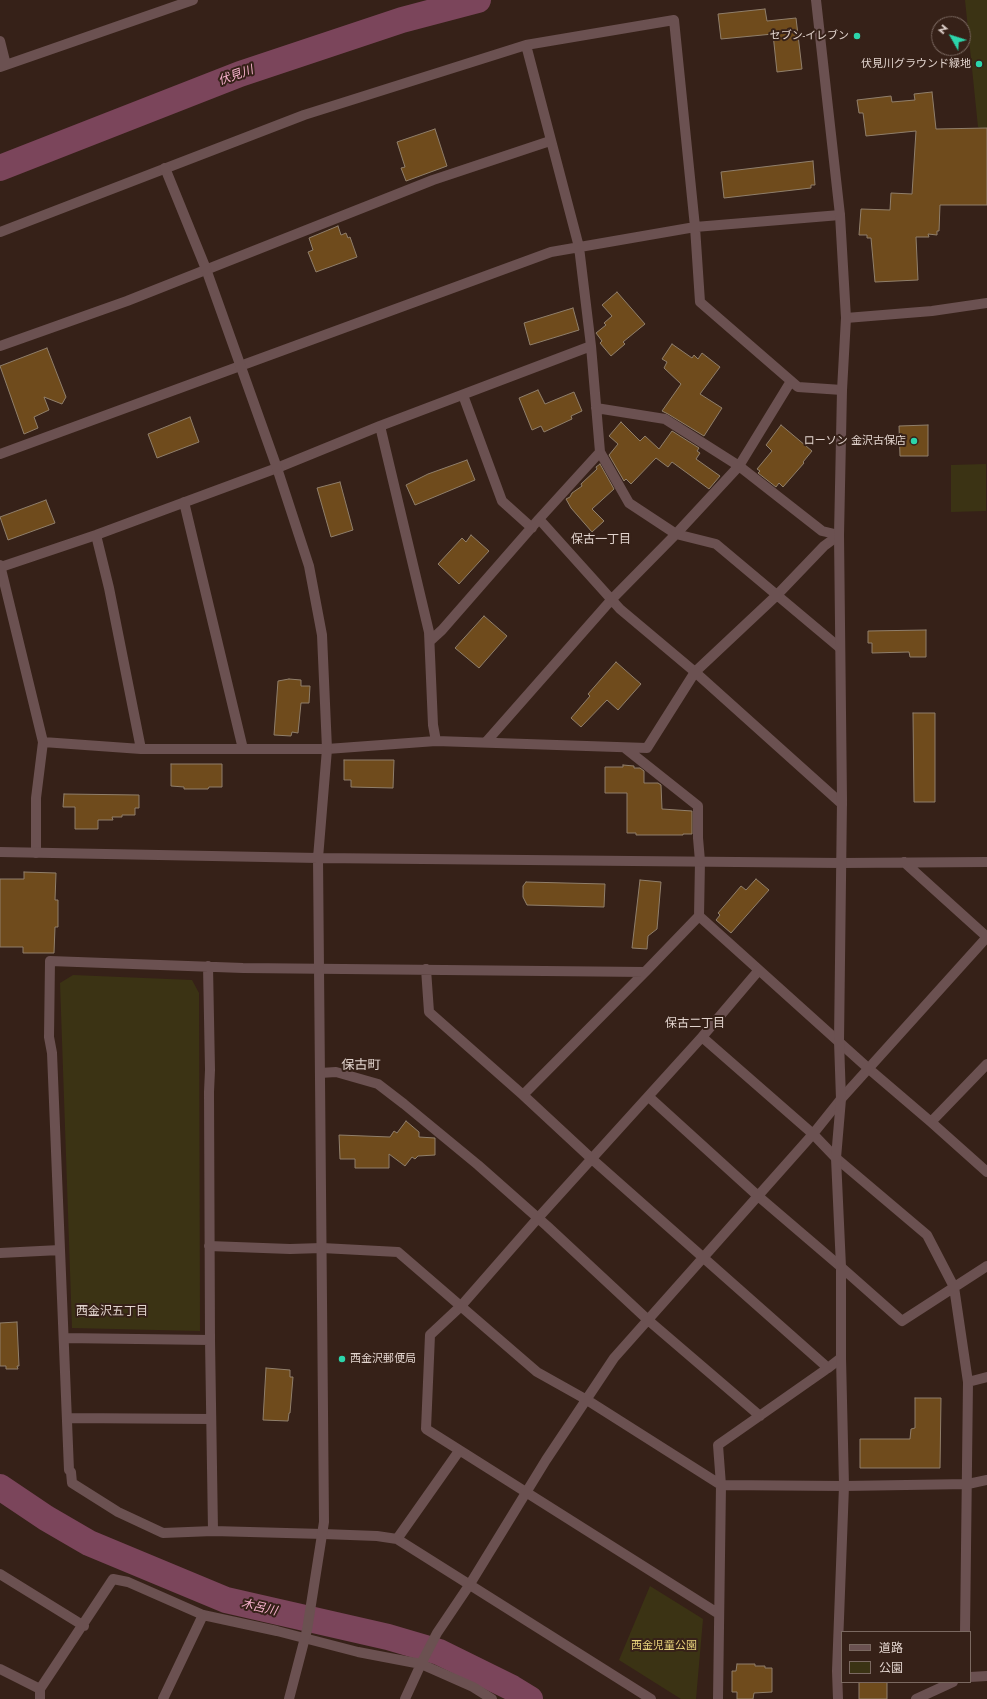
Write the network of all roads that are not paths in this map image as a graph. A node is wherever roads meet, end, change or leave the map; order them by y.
1 (193, 0) edge
2 (816, 0) edge
3 (0, 41) edge
4 (526, 45) junction
5 (3, 66) edge
6 (550, 141) junction
7 (165, 168) junction
8 (840, 215) junction
9 (695, 228) junction
10 (0, 232) edge
11 (579, 247) junction
12 (206, 269) junction
13 (987, 303) edge
14 (846, 318) junction
15 (0, 346) edge
16 (591, 346) junction
17 (240, 365) junction
18 (791, 381) junction
19 (842, 390) junction
20 (463, 395) junction
21 (596, 408) junction
22 (380, 426) junction
23 (600, 452) junction
24 (0, 454) edge
25 (739, 466) junction
26 (277, 468) junction
27 (184, 502) junction
28 (539, 519) junction
29 (532, 528) junction
30 (676, 534) junction
31 (96, 535) junction
32 (839, 536) junction
33 (0, 566) edge
34 (777, 595) junction
35 (612, 599) junction
36 (430, 641) junction
37 (840, 648) junction
38 (695, 672) junction
39 (436, 740) junction
40 (43, 742) junction
41 (486, 742) junction
42 (625, 748) junction
43 (141, 749) junction
44 (243, 749) junction
45 (327, 749) junction
46 (842, 804) junction
47 (0, 852) edge
48 (36, 853) junction
49 (318, 858) junction
50 (700, 861) junction
51 (904, 862) junction
52 (987, 862) edge
53 (841, 863) junction
54 (699, 916) junction
55 (987, 937) edge
56 (208, 966) junction
57 (319, 969) junction
58 (426, 970) junction
59 (759, 970) junction
60 (645, 972) junction
61 (702, 1037) junction
62 (839, 1041) junction
63 (987, 1064) edge
64 (869, 1069) junction
65 (320, 1074) junction
66 (523, 1095) junction
67 (648, 1097) junction
68 (841, 1099) junction
69 (931, 1122) junction
70 (813, 1134) junction
71 (836, 1158) junction
72 (592, 1160) junction
73 (987, 1171) edge
74 (758, 1196) junction
75 (538, 1218) junction
76 (209, 1246) junction
77 (322, 1248) junction
78 (60, 1250) junction
79 (0, 1253) edge
80 (703, 1258) junction
81 (987, 1266) edge
82 (841, 1267) junction
83 (954, 1287) junction
84 (462, 1306) junction
85 (648, 1320) junction
86 (64, 1338) junction
87 (210, 1340) junction
88 (841, 1358) junction
89 (828, 1368) junction
90 (987, 1377) edge
91 (968, 1382) junction
92 (587, 1400) junction
93 (760, 1416) junction
94 (67, 1418) junction
95 (211, 1419) junction
96 (459, 1451) junction
97 (987, 1480) edge
98 (968, 1484) junction
99 (721, 1485) junction
100 (844, 1486) junction
101 (526, 1493) junction
102 (213, 1531) junction
103 (323, 1534) junction
104 (397, 1539) junction
105 (0, 1574) edge
106 (470, 1584) junction
107 (719, 1614) junction
108 (203, 1615) junction
109 (84, 1626) junction
110 (965, 1631) edge
111 (306, 1635) junction
112 (422, 1661) junction
113 (0, 1669) edge
114 (987, 1676) edge
115 (971, 1677) edge
116 (951, 1683) edge
117 (40, 1694) edge
118 (163, 1699) edge
119 (288, 1699) edge
120 (405, 1699) edge
121 (492, 1699) edge
122 (651, 1699) edge
123 (718, 1699) edge
124 (838, 1699) edge
125 (916, 1699) edge

1 - 5 street
2 - 8 street
3 - 5 street
4 - 6 street
4 - 7 street
4 - 9 street
6 - 11 street
6 - 12 street
7 - 10 street
7 - 12 street
8 - 9 street
8 - 14 street
9 - 11 street
9 - 18 street
11 - 16 street
11 - 17 street
12 - 15 street
12 - 17 street
13 - 14 street
14 - 19 street
16 - 20 street
16 - 21 street
17 - 24 street
17 - 26 street
18 - 19 street
18 - 25 street
19 - 32 street
20 - 22 street
20 - 29 street
21 - 23 street
21 - 25 street
22 - 26 street
22 - 36 street
23 - 28 street
23 - 30 street
25 - 30 street
25 - 32 street
26 - 27 street
26 - 45 street
27 - 31 street
27 - 44 street
28 - 29 street
28 - 35 street
29 - 36 street
30 - 34 street
30 - 35 street
31 - 33 street
31 - 43 street
32 - 34 street
32 - 37 street
33 - 40 street
34 - 37 street
34 - 38 street
35 - 38 street
35 - 41 street
36 - 39 street
37 - 46 street
38 - 42 street
38 - 46 street
39 - 41 street
39 - 45 street
40 - 43 street
40 - 48 street
41 - 42 street
42 - 50 street
43 - 44 street
44 - 45 street
45 - 49 street
46 - 53 street
47 - 48 street
48 - 49 street
49 - 50 street
49 - 57 street
50 - 53 street
50 - 54 street
51 - 52 street
51 - 53 street
51 - 55 street
53 - 62 street
54 - 59 street
54 - 60 street
55 - 64 street
56 - 57 street
56 - 76 street
56 - 78 street
57 - 58 street
57 - 65 street
58 - 60 street
58 - 66 street
59 - 61 street
59 - 62 street
60 - 66 street
61 - 67 street
61 - 70 street
62 - 64 street
62 - 68 street
63 - 69 street
64 - 68 street
64 - 69 street
65 - 75 street
65 - 77 street
66 - 72 street
67 - 72 street
67 - 74 street
68 - 70 street
68 - 71 street
69 - 73 street
70 - 71 street
70 - 74 street
71 - 82 street
71 - 83 street
72 - 75 street
72 - 80 street
74 - 80 street
74 - 82 street
75 - 84 street
75 - 85 street
76 - 77 street
76 - 87 street
77 - 84 street
77 - 103 street
78 - 79 street
78 - 86 street
80 - 85 street
80 - 89 street
81 - 83 street
82 - 83 street
82 - 88 street
83 - 91 street
84 - 92 street
84 - 96 street
85 - 92 street
85 - 93 street
86 - 87 street
86 - 94 street
87 - 95 street
88 - 89 street
88 - 100 street
89 - 93 street
90 - 91 street
91 - 98 street
92 - 99 street
92 - 101 street
93 - 99 street
94 - 95 street
94 - 102 street
95 - 102 street
96 - 101 street
96 - 104 street
97 - 98 street
98 - 100 street
98 - 110 street
99 - 100 street
99 - 107 street
100 - 124 street
101 - 106 street
101 - 107 street
102 - 103 street
103 - 104 street
103 - 111 street
104 - 106 street
105 - 109 street
106 - 112 street
106 - 122 street
107 - 123 street
108 - 109 street
108 - 111 street
108 - 118 street
109 - 117 street
111 - 112 street
111 - 119 street
112 - 120 street
112 - 121 street
113 - 117 street
114 - 115 street
116 - 125 street

